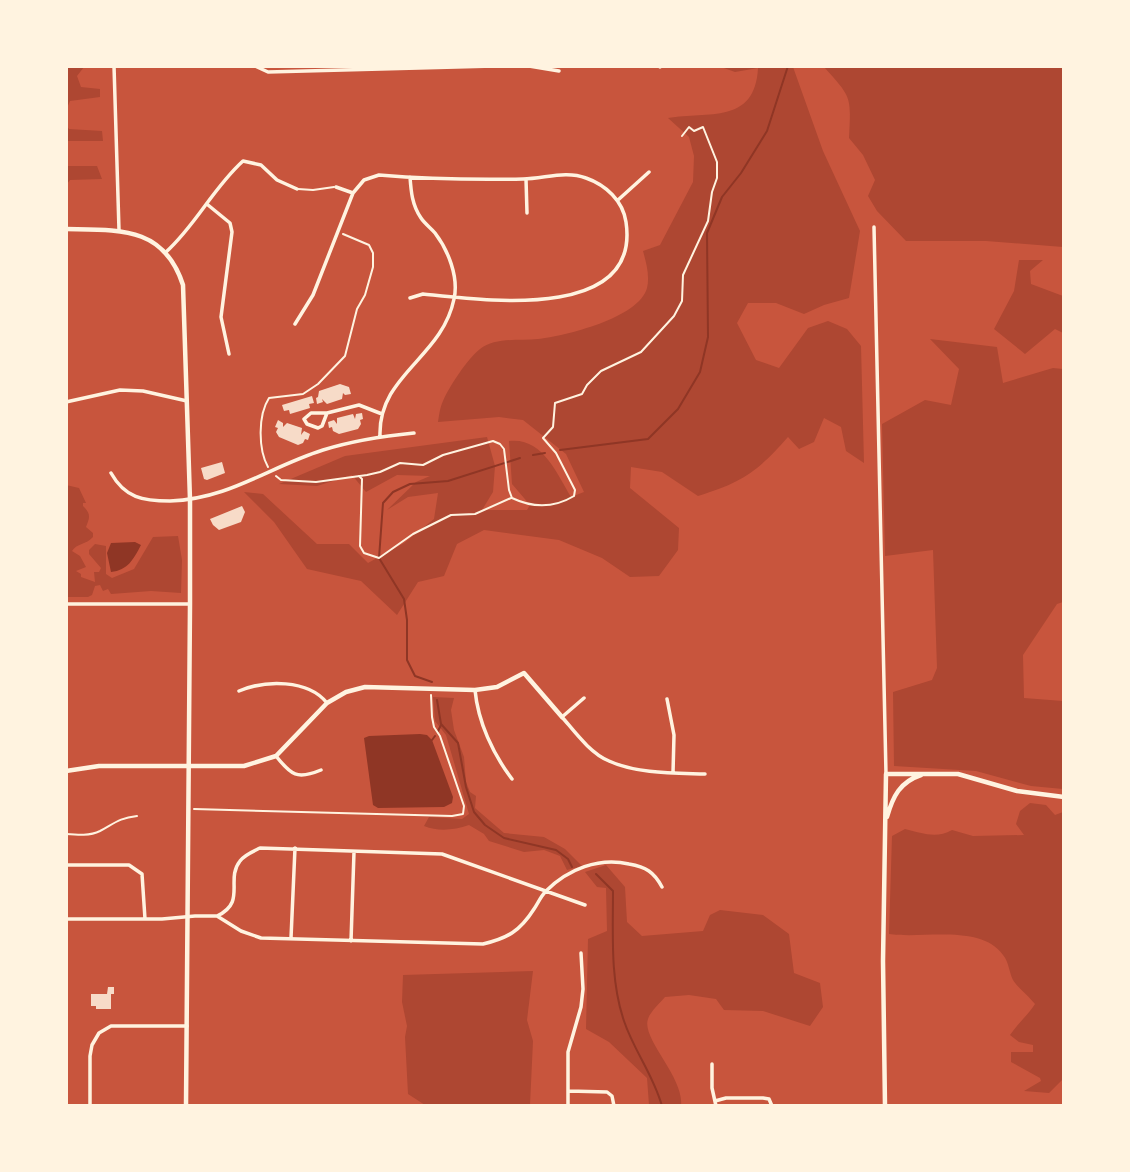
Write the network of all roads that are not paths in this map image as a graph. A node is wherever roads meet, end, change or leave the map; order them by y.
1 (114, 66) edge
2 (255, 66) edge
3 (494, 66) edge
4 (529, 66) edge
5 (559, 71) dead end
6 (649, 172) dead end
7 (410, 177) junction
8 (526, 179) junction
9 (336, 187) joint
10 (298, 189) joint
11 (354, 193) junction
12 (618, 200) junction
13 (208, 205) junction
14 (527, 214) dead end
15 (874, 227) dead end
16 (66, 229) edge
17 (119, 230) junction
18 (166, 252) junction
19 (455, 297) junction
20 (410, 298) dead end
21 (295, 324) dead end
22 (229, 354) dead end
23 (187, 401) junction
24 (66, 402) edge
25 (327, 413) junction
26 (382, 414) junction
27 (414, 433) dead end
28 (380, 437) junction
29 (111, 473) dead end
30 (190, 500) junction
31 (66, 604) edge
32 (190, 604) junction
33 (475, 690) junction
34 (239, 691) dead end
35 (584, 698) dead end
36 (667, 699) dead end
37 (327, 703) junction
38 (562, 717) junction
39 (276, 756) junction
40 (190, 766) junction
41 (321, 770) dead end
42 (66, 771) edge
43 (673, 773) junction
44 (705, 774) dead end
45 (886, 774) junction
46 (926, 774) junction
47 (512, 779) dead end
48 (1063, 797) edge
49 (885, 824) junction
50 (295, 848) junction
51 (354, 852) junction
52 (66, 865) edge
53 (662, 887) dead end
54 (545, 892) junction
55 (585, 905) dead end
56 (217, 916) junction
57 (189, 917) junction
58 (66, 919) edge
59 (145, 920) junction
60 (291, 939) junction
61 (351, 941) junction
62 (580, 953) dead end
63 (187, 1026) junction
64 (712, 1064) dead end
65 (568, 1091) junction
66 (716, 1103) edge
67 (90, 1105) edge
68 (186, 1105) edge
69 (568, 1105) edge
70 (614, 1105) edge
71 (772, 1105) edge
72 (885, 1105) edge

1 - 17 street
2 - 3 street
4 - 5 street
6 - 12 street
7 - 8 street
7 - 11 street
7 - 19 street
8 - 12 street
8 - 14 street
9 - 10 lane
9 - 11 street
10 - 13 street
11 - 21 street
12 - 19 street
13 - 18 street
13 - 22 street
15 - 45 street
16 - 17 street
17 - 18 street
18 - 23 street
19 - 20 street
19 - 26 street
23 - 24 street
23 - 30 street
25 - 25 street
25 - 26 street
26 - 28 street
27 - 28 street
28 - 30 street
29 - 30 street
30 - 32 street
31 - 32 street
32 - 40 street
33 - 37 street
33 - 38 street
33 - 47 street
34 - 37 street
35 - 38 street
36 - 43 street
37 - 39 street
38 - 43 street
39 - 40 street
39 - 41 street
40 - 42 street
40 - 57 street
43 - 44 street
45 - 46 street
45 - 49 street
46 - 48 street
46 - 49 street
49 - 72 street
50 - 51 street
50 - 56 street
50 - 60 street
51 - 54 street
51 - 61 street
52 - 59 street
53 - 54 street
54 - 55 street
54 - 61 street
56 - 57 street
56 - 60 street
57 - 59 street
57 - 63 street
58 - 59 street
60 - 61 street
62 - 65 street
63 - 67 street
63 - 68 street
64 - 66 street
65 - 69 street
65 - 70 street
66 - 71 street

